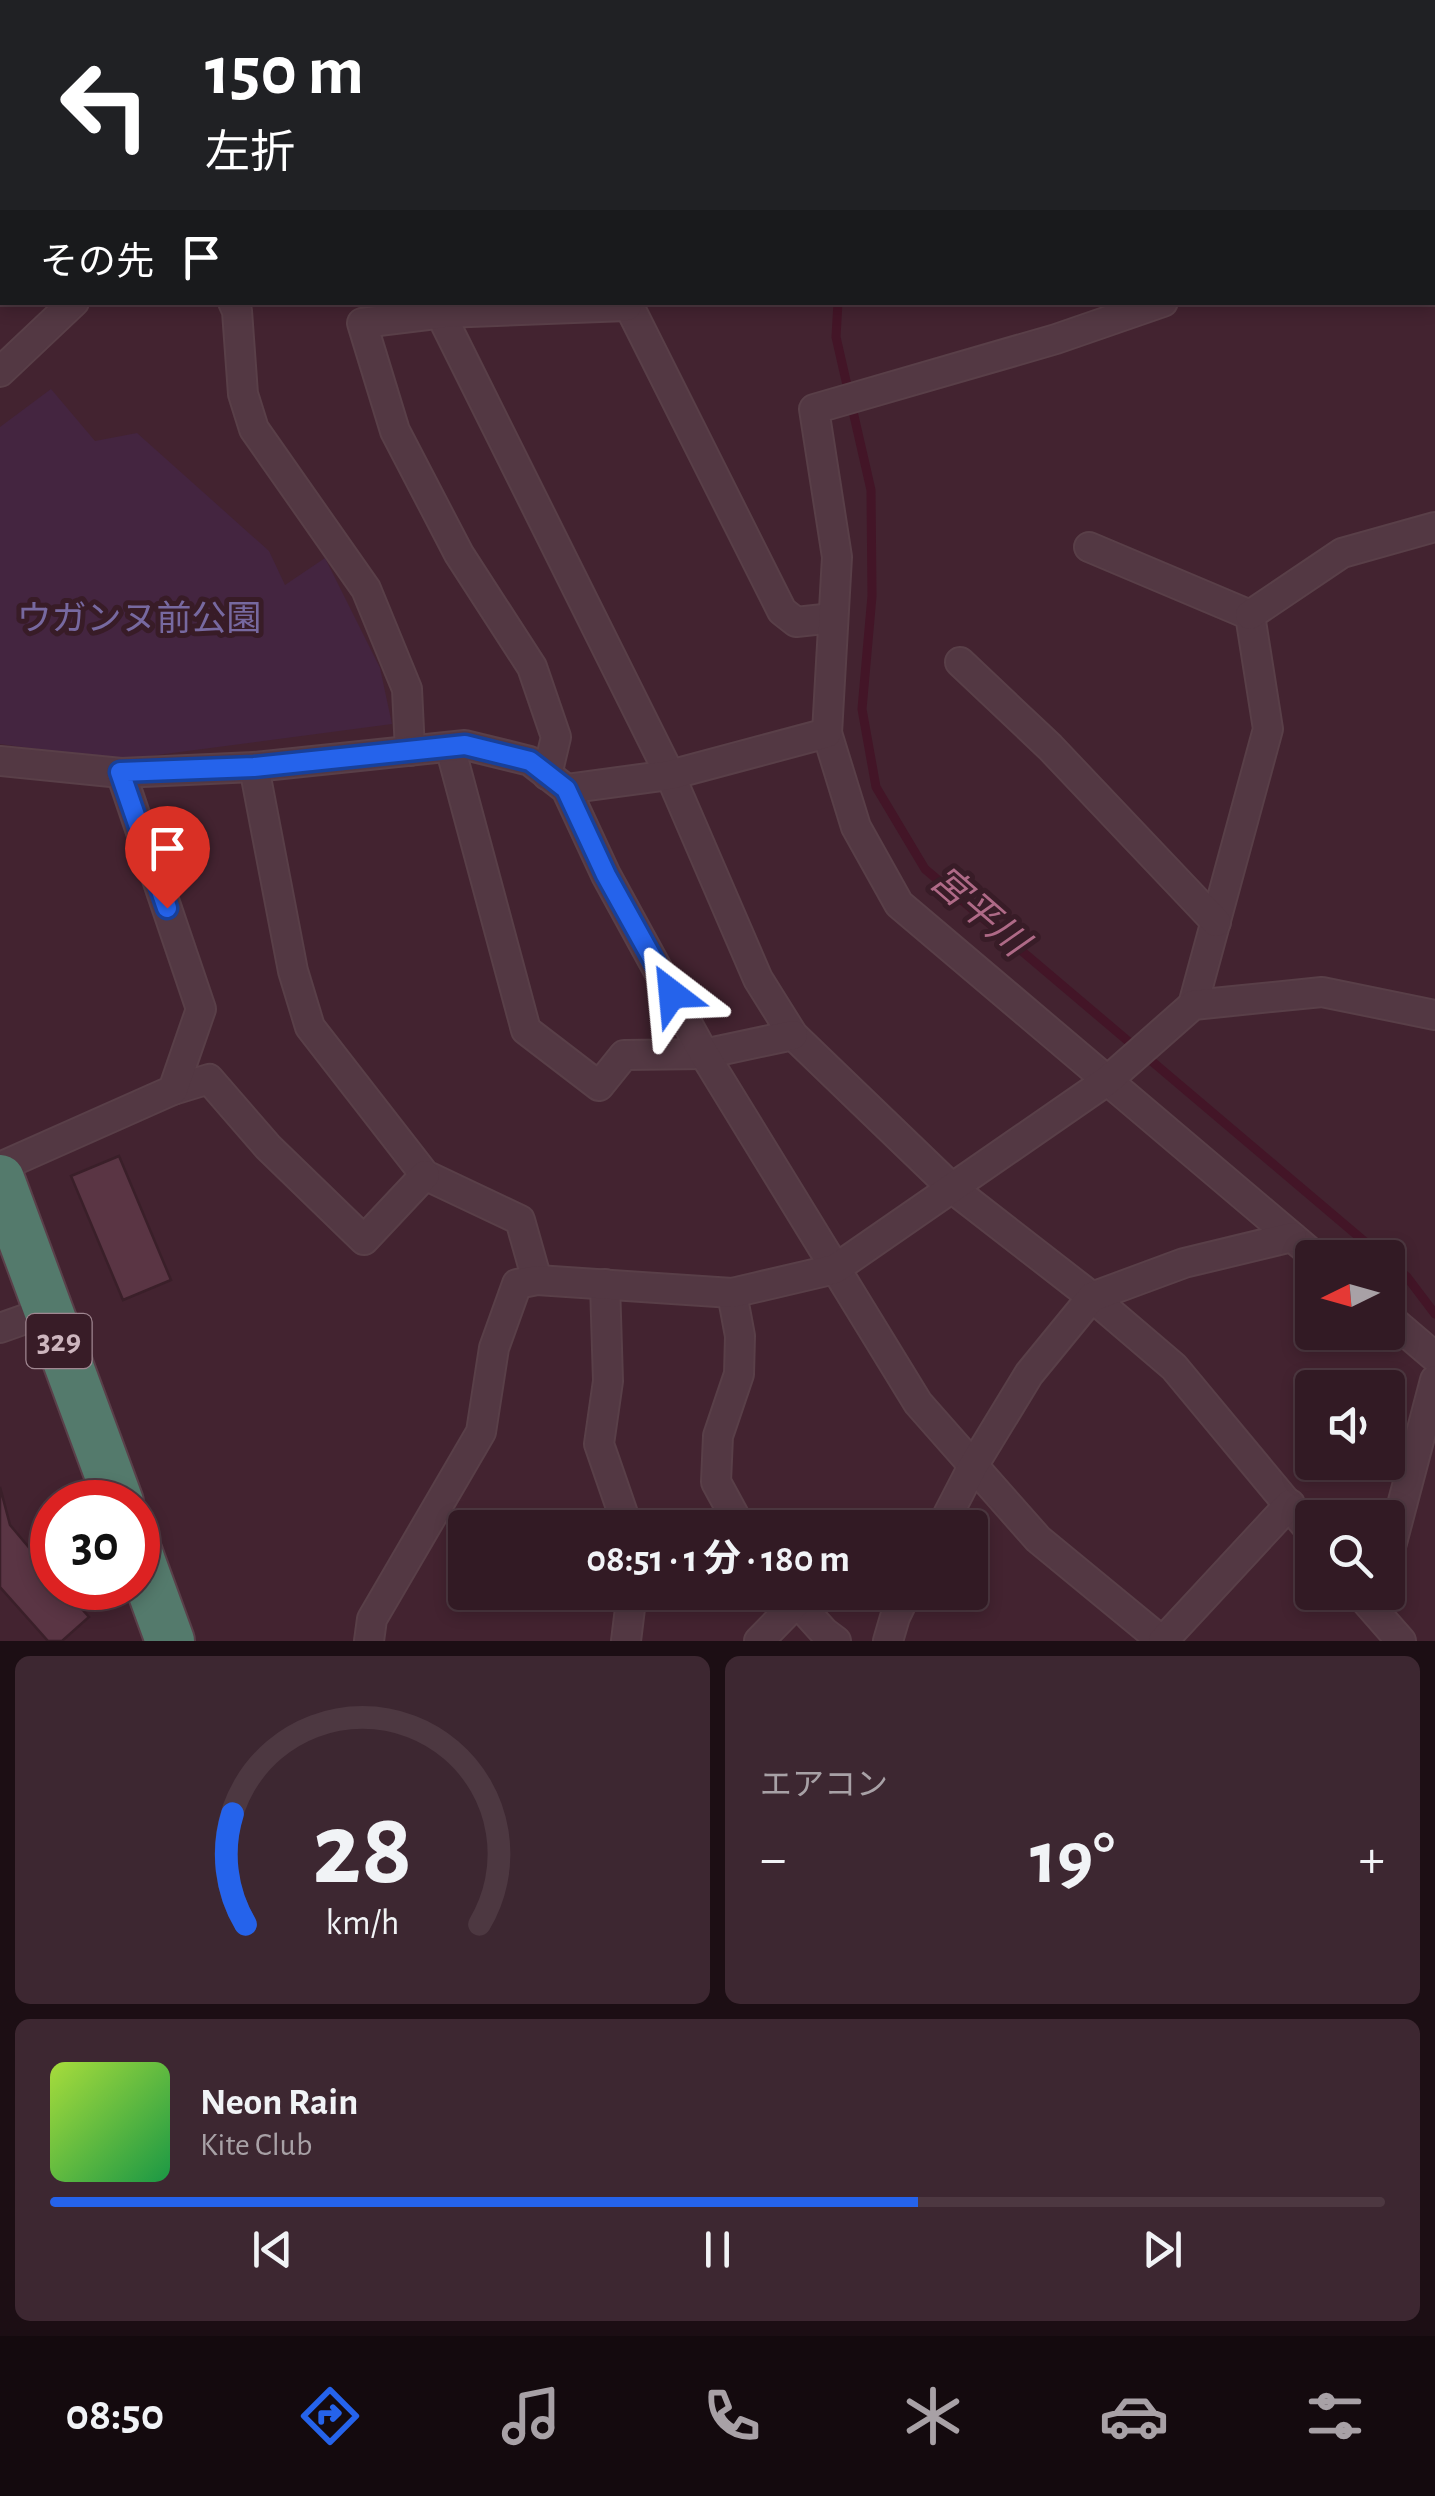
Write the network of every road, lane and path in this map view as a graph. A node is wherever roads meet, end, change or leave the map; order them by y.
1 (71, 305) edge
2 (234, 305) edge
3 (580, 305) edge
4 (627, 305) edge
5 (1154, 305) edge
6 (442, 308) edge
7 (0, 372) edge
8 (1435, 527) edge
9 (1089, 547) dead end
10 (1250, 615) junction
11 (833, 618) junction
12 (960, 662) dead end
13 (827, 732) junction
14 (450, 746) junction
15 (410, 751) junction
16 (0, 761) edge
17 (254, 767) junction
18 (120, 772) junction
19 (670, 775) junction
20 (557, 782) junction
21 (1216, 922) junction
22 (1193, 1006) junction
23 (1435, 1015) edge
24 (794, 1036) junction
25 (704, 1054) junction
26 (1117, 1072) junction
27 (173, 1090) junction
28 (0, 1167) edge
29 (425, 1175) junction
30 (0, 1179) edge
31 (953, 1190) junction
32 (1292, 1237) junction
33 (1295, 1240) edge
34 (835, 1269) junction
35 (537, 1280) junction
36 (605, 1284) junction
37 (732, 1293) junction
38 (1092, 1297) junction
39 (48, 1311) junction
40 (0, 1328) edge
41 (1405, 1331) edge
42 (1435, 1357) edge
43 (1435, 1380) edge
44 (973, 1466) junction
45 (111, 1480) edge
46 (1403, 1500) edge
47 (1290, 1504) junction
48 (622, 1510) edge
49 (731, 1510) edge
50 (950, 1510) edge
51 (1295, 1511) edge
52 (159, 1610) edge
53 (630, 1610) edge
54 (782, 1610) edge
55 (804, 1610) edge
56 (897, 1610) edge
57 (1368, 1610) edge
58 (1378, 1610) edge
59 (170, 1641) edge
60 (369, 1641) edge
61 (626, 1641) edge
62 (759, 1641) edge
63 (836, 1641) edge
64 (888, 1641) edge
65 (1162, 1641) edge
66 (1362, 1641) edge
67 (1401, 1641) edge

1 - 7 street
2 - 15 street
3 - 6 street
4 - 11 street
5 - 11 street
6 - 19 street
6 - 20 street
8 - 10 street
9 - 10 street
10 - 21 street
11 - 13 street
12 - 21 street
13 - 19 street
13 - 26 street
14 - 15 street
14 - 20 street
14 - 25 street
15 - 17 street
16 - 18 street
17 - 18 street
17 - 29 street
18 - 27 street
19 - 20 street
19 - 24 street
20 - 25 street
21 - 22 street
22 - 23 street
22 - 26 street
24 - 25 street
24 - 31 street
25 - 34 street
26 - 31 street
26 - 32 street
27 - 28 street
27 - 29 street
29 - 35 street
30 - 39 highway, 329
31 - 34 street
31 - 38 street
32 - 33 street
32 - 38 street
34 - 37 street
34 - 44 street
35 - 36 street
35 - 60 street
36 - 37 street
36 - 48 street
37 - 49 street
38 - 44 street
38 - 47 street
39 - 40 street
39 - 45 highway, 329
41 - 42 street
43 - 46 street
44 - 50 street
44 - 65 street
47 - 51 street
47 - 65 street
52 - 59 highway
53 - 61 street
54 - 62 street
55 - 63 street
56 - 64 street
57 - 66 street
58 - 67 street

